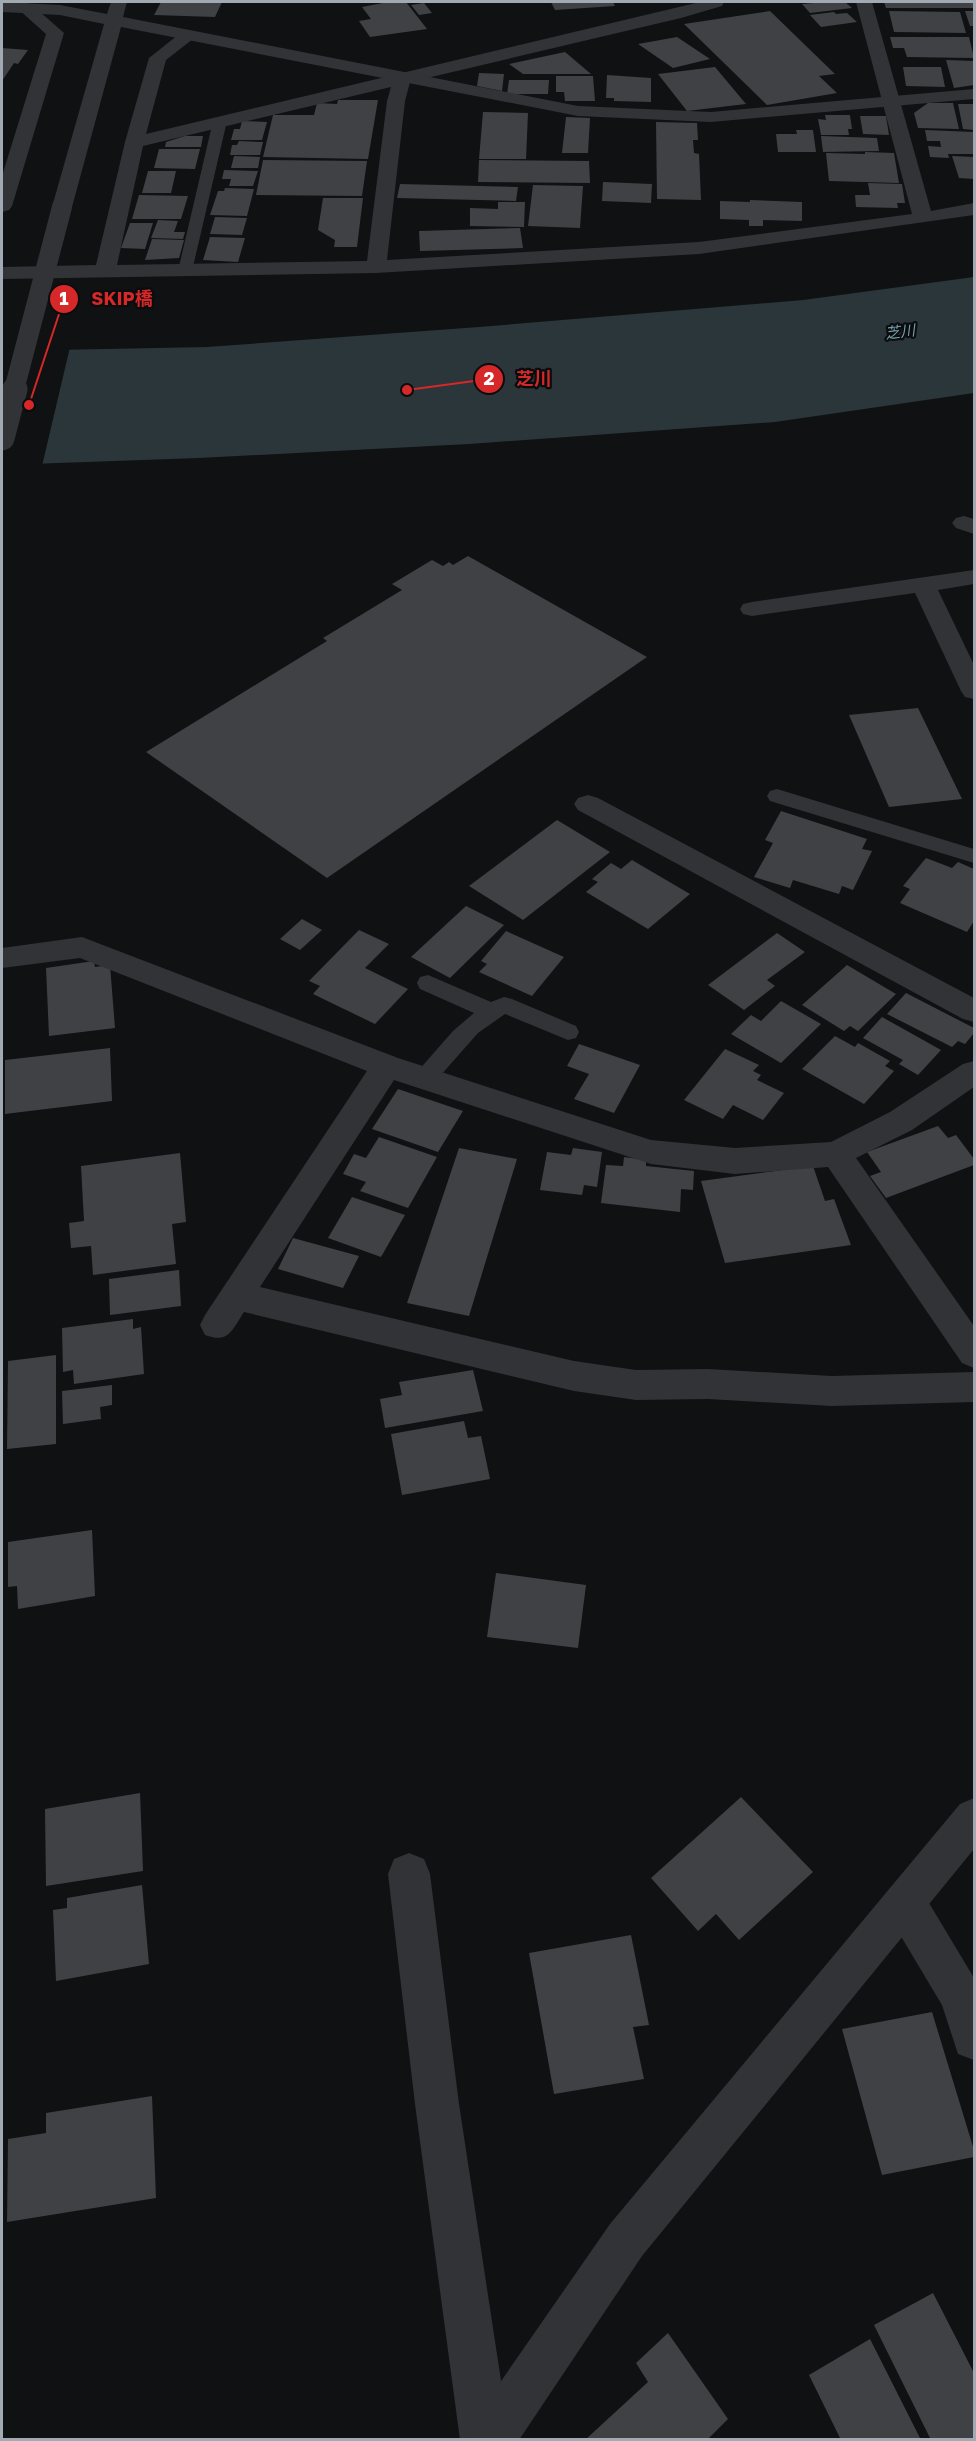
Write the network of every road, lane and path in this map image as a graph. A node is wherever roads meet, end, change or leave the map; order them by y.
1 (118, 2) edge
2 (716, 2) edge
3 (864, 2) edge
4 (2, 7) edge
5 (25, 8) junction
6 (113, 20) junction
7 (189, 35) junction
8 (402, 78) junction
9 (975, 93) edge
10 (892, 103) junction
11 (220, 121) junction
12 (134, 142) junction
13 (10, 149) edge
14 (2, 206) edge
15 (975, 209) edge
16 (923, 218) junction
17 (376, 267) junction
18 (184, 271) junction
19 (105, 272) junction
20 (2, 273) edge
21 (2, 438) edge
22 (975, 577) edge
23 (923, 584) junction
24 (753, 609) dead end
25 (975, 691) edge
26 (777, 796) dead end
27 (588, 804) dead end
28 (975, 856) edge
29 (2, 958) edge
30 (428, 983) dead end
31 (490, 1011) junction
32 (975, 1011) edge
33 (568, 1032) dead end
34 (387, 1066) junction
35 (975, 1072) edge
36 (425, 1078) junction
37 (836, 1154) junction
38 (237, 1296) junction
39 (217, 1324) dead end
40 (975, 1353) edge
41 (975, 1387) edge
42 (975, 1818) edge
43 (409, 1874) dead end
44 (905, 1903) junction
45 (968, 1998) edge
46 (975, 2038) edge
47 (487, 2439) edge

1 - 6 street
2 - 8 street
3 - 10 street
4 - 5 street
5 - 6 street
5 - 13 street
6 - 7 street
6 - 21 street, bridge
7 - 8 street
7 - 12 street
8 - 10 street
8 - 11 street
8 - 17 street
9 - 10 street
10 - 16 street
11 - 12 street
11 - 18 lane
12 - 19 street
13 - 14 street
15 - 16 street
16 - 17 street
17 - 18 street
18 - 19 street
19 - 20 street
22 - 23 street
23 - 24 street
23 - 25 street
26 - 28 lane
27 - 32 street
29 - 34 street
30 - 31 lane
31 - 33 lane
31 - 36 lane
34 - 36 street
34 - 38 street
35 - 37 street
36 - 37 street
37 - 40 street
38 - 39 street
38 - 41 street
42 - 44 street
43 - 47 street
44 - 45 street
44 - 47 street
45 - 46 street

